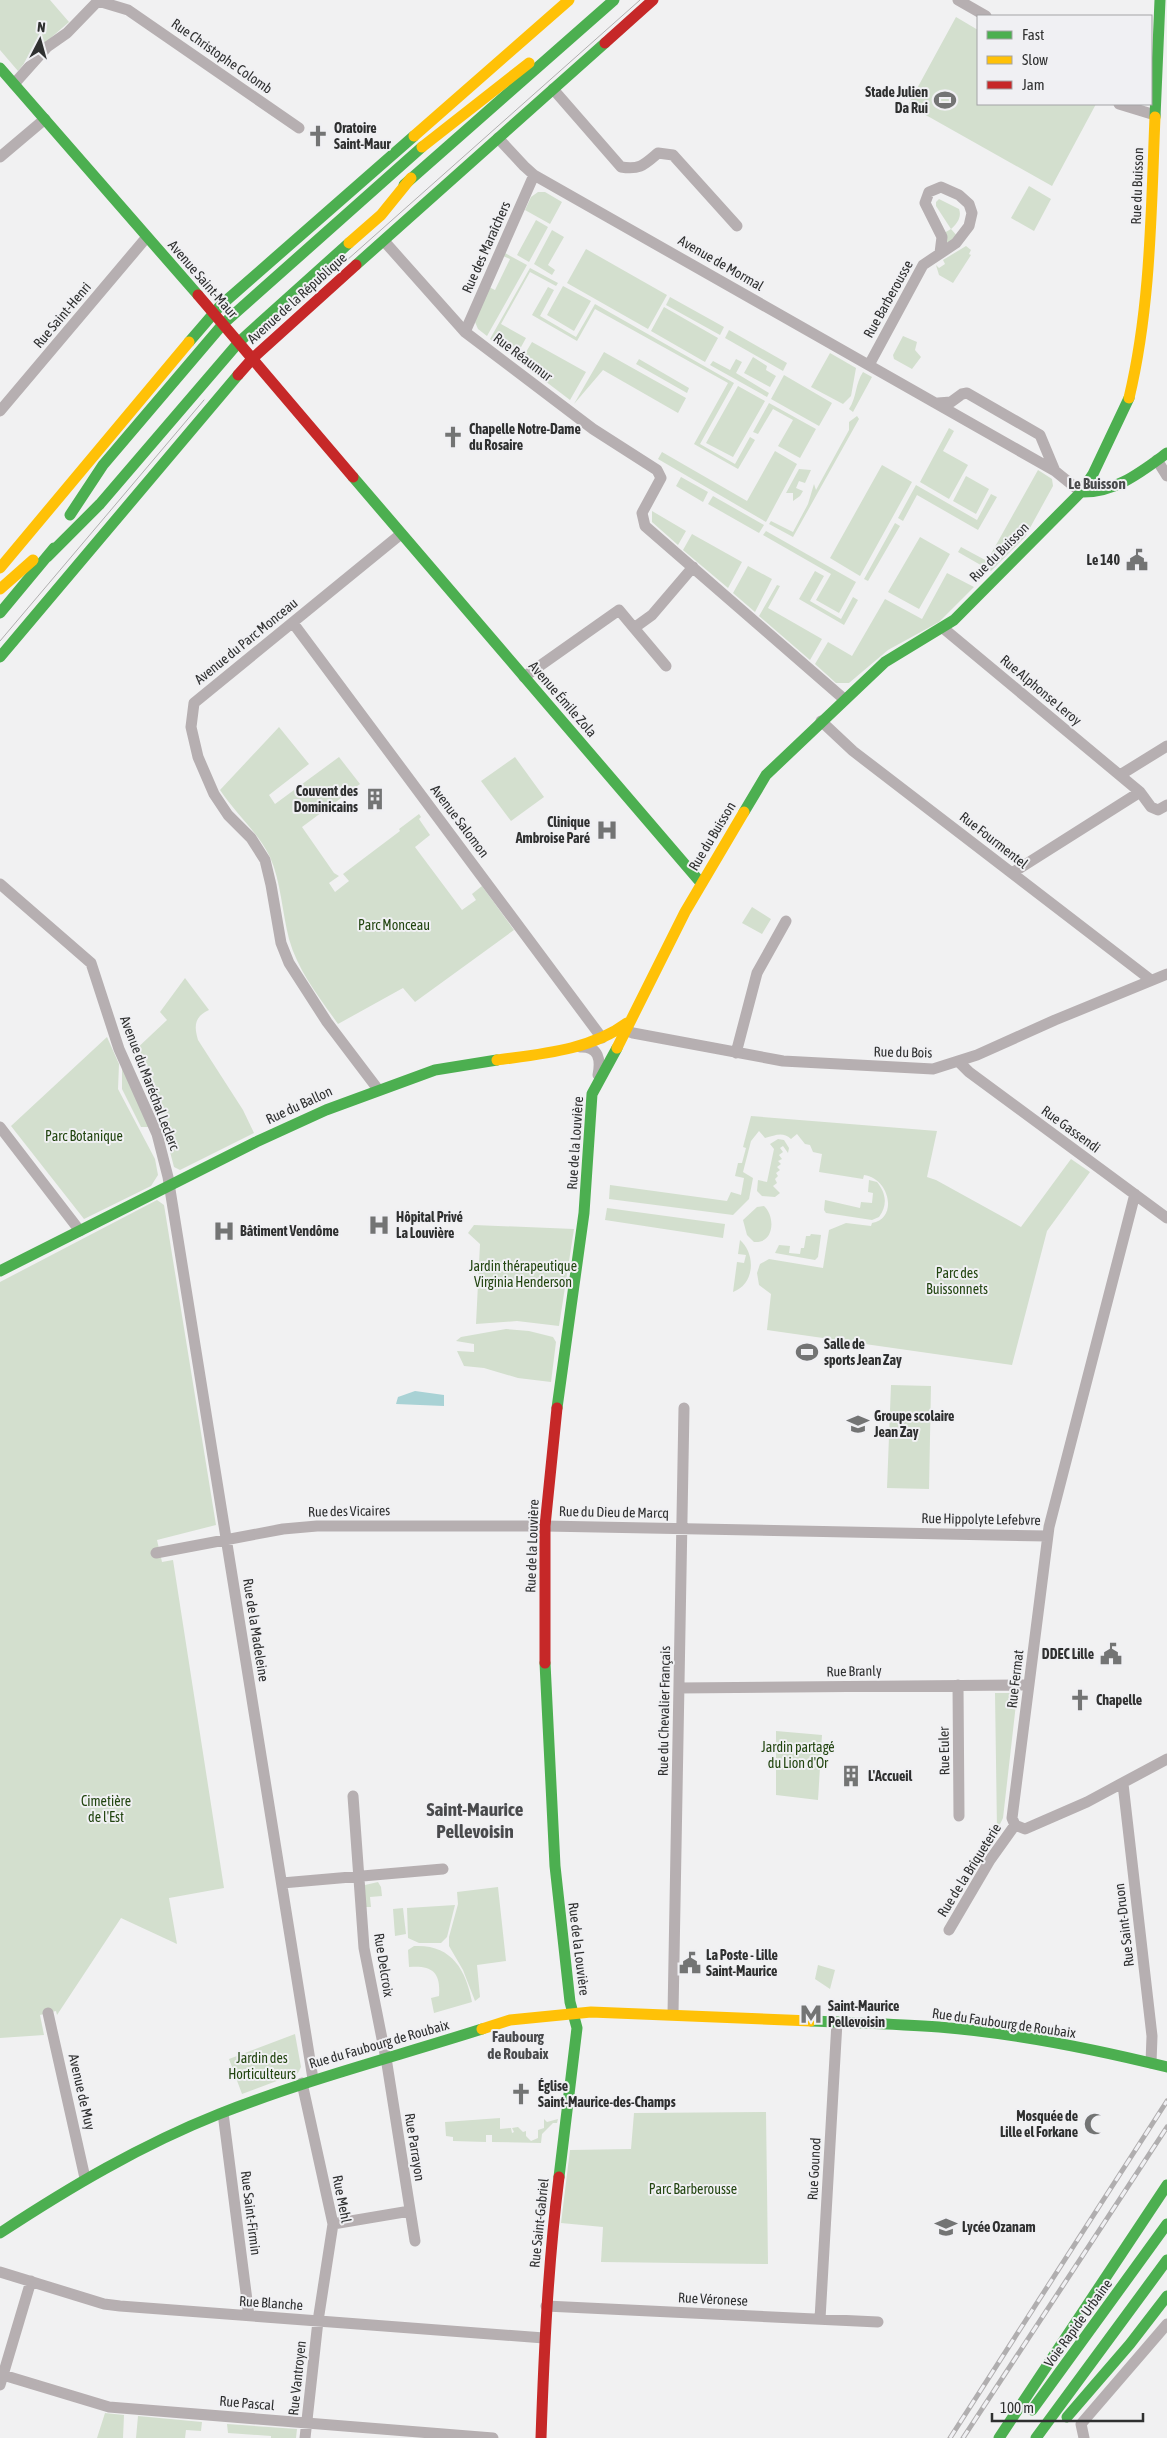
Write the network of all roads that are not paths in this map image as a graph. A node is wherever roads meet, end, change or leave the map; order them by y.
1 (569, 0) edge
2 (599, 0) edge
3 (614, 0) edge
4 (653, 0) edge
5 (958, 0) edge
6 (1160, 0) edge
7 (984, 15) edge
8 (1163, 38) edge
9 (529, 63) junction
10 (0, 68) edge
11 (14, 84) junction
12 (553, 89) junction
13 (1121, 105) edge
14 (1155, 115) junction
15 (45, 119) junction
16 (299, 128) dead end
17 (498, 138) junction
18 (0, 157) edge
19 (534, 174) junction
20 (411, 178) junction
21 (737, 226) dead end
22 (146, 238) junction
23 (384, 241) junction
24 (940, 253) junction
25 (214, 313) junction
26 (223, 324) junction
27 (465, 332) junction
28 (239, 342) junction
29 (253, 358) junction
30 (869, 365) junction
31 (958, 398) junction
32 (938, 404) junction
33 (0, 411) edge
34 (957, 414) junction
35 (1167, 452) edge
36 (1157, 460) junction
37 (1056, 471) junction
38 (1167, 476) edge
39 (1081, 492) junction
40 (64, 523) junction
41 (402, 534) junction
42 (47, 557) junction
43 (32, 560) junction
44 (693, 567) junction
45 (0, 568) edge
46 (0, 589) edge
47 (0, 600) edge
48 (0, 613) edge
49 (292, 622) junction
50 (634, 628) junction
51 (943, 628) junction
52 (0, 657) edge
53 (666, 666) dead end
54 (524, 677) junction
55 (844, 699) junction
56 (822, 721) junction
57 (1167, 746) edge
58 (1120, 775) junction
59 (1140, 792) junction
60 (1167, 805) edge
61 (1012, 873) junction
62 (702, 883) junction
63 (0, 884) edge
64 (786, 921) dead end
65 (1167, 974) edge
66 (1151, 980) junction
67 (626, 1027) junction
68 (602, 1038) junction
69 (570, 1048) junction
70 (736, 1053) junction
71 (959, 1062) junction
72 (596, 1082) junction
73 (377, 1088) junction
74 (0, 1127) edge
75 (169, 1186) junction
76 (1135, 1194) junction
77 (1167, 1218) edge
78 (80, 1232) junction
79 (0, 1271) edge
80 (684, 1408) dead end
81 (545, 1526) junction
82 (682, 1528) junction
83 (1047, 1536) junction
84 (226, 1539) junction
85 (156, 1553) dead end
86 (1029, 1685) junction
87 (958, 1686) junction
88 (679, 1688) junction
89 (1167, 1760) edge
90 (1123, 1784) junction
91 (353, 1796) dead end
92 (960, 1816) dead end
93 (1015, 1825) junction
94 (443, 1869) dead end
95 (358, 1876) junction
96 (282, 1883) junction
97 (948, 1930) dead end
98 (48, 2013) dead end
99 (672, 2014) junction
100 (575, 2017) junction
101 (837, 2022) junction
102 (385, 2057) junction
103 (1167, 2060) edge
104 (1151, 2061) junction
105 (1167, 2067) edge
106 (313, 2079) junction
107 (302, 2083) junction
108 (223, 2113) junction
109 (86, 2178) junction
110 (1167, 2185) edge
111 (410, 2210) junction
112 (334, 2224) junction
113 (1167, 2224) edge
114 (0, 2226) edge
115 (0, 2233) edge
116 (415, 2241) dead end
117 (1167, 2260) edge
118 (0, 2272) edge
119 (31, 2281) junction
120 (1167, 2296) edge
121 (546, 2306) junction
122 (249, 2316) junction
123 (820, 2319) junction
124 (318, 2321) junction
125 (878, 2322) dead end
126 (1167, 2324) edge
127 (544, 2338) junction
128 (2, 2380) edge
129 (307, 2423) junction
130 (305, 2438) edge
131 (493, 2438) edge
132 (541, 2438) edge
133 (999, 2438) edge
134 (1011, 2438) edge
135 (1036, 2438) edge
136 (1050, 2438) edge
137 (1084, 2438) edge

1 - 25 main road
2 - 9 main road, Avenue de la République
3 - 20 main road, Avenue de la République
4 - 12 main road, Avenue de la République
5 - 7 street
6 - 8 main road, Rue du Buisson
8 - 14 main road, Rue du Buisson
9 - 20 main road, Avenue de la République
9 - 26 main road
10 - 11 main road, Avenue Saint-Maur
11 - 15 main road, Avenue Saint-Maur
11 - 16 street, Rue Christophe Colomb
12 - 17 main road, Avenue de la République
12 - 21 street
13 - 14 street
14 - 39 main road, Rue du Buisson
15 - 18 street
15 - 22 main road, Avenue Saint-Maur
17 - 19 street, Avenue de Mormal
17 - 23 main road, Avenue de la République
19 - 27 street, Rue des Maraîchers
19 - 30 street, Avenue de Mormal
20 - 28 main road
22 - 25 main road, Avenue Saint-Maur
22 - 33 street, Rue Saint-Henri
23 - 27 street, Rue Réaumur
23 - 29 main road, Avenue de la République
24 - 24 street, Rue Barberousse
24 - 30 street, Rue Barberousse
25 - 26 main road, Avenue Saint-Maur
25 - 45 main road
26 - 28 main road, Avenue Saint-Maur
26 - 40 main road
27 - 44 street, Rue Réaumur
28 - 29 main road, Avenue Saint-Maur
28 - 42 main road
29 - 41 main road, Avenue Saint-Maur
29 - 52 main road, Avenue de la République
30 - 32 street, Avenue de Mormal
31 - 32 street, Avenue de Mormal
31 - 34 street
31 - 37 street, Avenue de Mormal
32 - 34 street, Avenue de Mormal
34 - 37 street, Avenue de Mormal
35 - 36 main road
36 - 38 street
36 - 39 main road
37 - 39 street, Avenue de Mormal
39 - 51 main road, Rue du Buisson
40 - 42 main road
40 - 43 main road
41 - 49 street, Avenue du Parc Monceau
41 - 54 main road, Avenue Émile Zola
42 - 48 main road
43 - 46 main road
43 - 47 main road
44 - 50 street
44 - 55 street
49 - 68 street, Avenue Salomon
49 - 73 street, Avenue du Parc Monceau
50 - 53 street
50 - 54 street
51 - 55 main road, Rue du Buisson
51 - 58 street, Rue Alphonse Leroy
54 - 62 main road, Avenue Émile Zola
55 - 56 main road, Rue du Buisson
56 - 61 street, Rue Fourmentel
56 - 62 main road, Rue du Buisson
57 - 58 street
58 - 59 street, Rue Alphonse Leroy
59 - 60 street, Rue Alphonse Leroy
59 - 61 street
61 - 66 street, Rue Fourmentel
62 - 67 main road, Rue du Buisson
63 - 75 street, Avenue du Maréchal Leclerc
64 - 70 street
65 - 66 street, Rue du Bois
66 - 71 street, Rue du Bois
67 - 68 main road, Rue du Ballon
67 - 70 street, Rue du Bois
67 - 72 main road, Rue de la Louvière
68 - 69 main road, Rue du Ballon
69 - 72 street, Rue de la Louvière
69 - 73 main road, Rue du Ballon
70 - 71 street, Rue du Bois
71 - 76 street, Rue Gassendi
72 - 81 main road, Rue de la Louvière
73 - 75 main road, Rue du Ballon
74 - 78 street
75 - 78 main road, Rue du Ballon
75 - 84 street, Rue de la Madeleine
76 - 77 street, Rue Gassendi
76 - 83 street, Rue Hippolyte Lefebvre
78 - 79 main road, Rue du Ballon
80 - 82 street, Rue du Chevalier Français
81 - 82 street, Rue du Dieu de Marcq
81 - 84 street, Rue des Vicaires
81 - 100 main road, Rue de la Louvière
82 - 83 street, Rue Hippolyte Lefebvre
82 - 88 street, Rue du Chevalier Français
83 - 86 street, Rue Fermat
84 - 85 street, Rue des Vicaires
84 - 96 street, Rue de la Madeleine
86 - 87 street, Rue Branly
86 - 93 street, Rue Fermat
87 - 88 street, Rue Branly
87 - 92 street, Rue Euler
88 - 99 street, Rue du Chevalier Français
89 - 90 street, Rue de la Briqueterie
90 - 93 street, Rue de la Briqueterie
90 - 104 street, Rue Saint-Druon
91 - 95 street, Rue Delcroix
93 - 97 street, Rue de la Briqueterie
94 - 95 street
95 - 96 street
95 - 102 street, Rue Delcroix
96 - 106 street, Rue de la Madeleine
98 - 109 street, Avenue de Muy
99 - 100 main road, Rue du Faubourg de Roubaix
99 - 101 main road, Rue du Faubourg de Roubaix
100 - 102 main road, Rue du Faubourg de Roubaix
100 - 121 main road, Rue Saint-Gabriel
101 - 104 main road, Rue du Faubourg de Roubaix
101 - 123 street, Rue Gounod
102 - 106 main road, Rue du Faubourg de Roubaix
102 - 111 street, Rue Parrayon
103 - 104 main road, Rue du Faubourg de Roubaix
104 - 105 main road, Rue du Faubourg de Roubaix
106 - 107 main road, Rue du Faubourg de Roubaix
107 - 108 main road, Rue du Faubourg de Roubaix
107 - 112 street, Rue Mehl
108 - 109 main road, Rue du Faubourg de Roubaix
108 - 122 street, Rue Saint-Firmin
109 - 115 main road, Rue du Faubourg de Roubaix
110 - 133 main road
111 - 112 street
111 - 116 street, Rue Parrayon
112 - 124 street, Rue Mehl
113 - 134 main road, Voie Rapide Urbaine
114 - 115 street
117 - 135 main road
118 - 119 street, Rue Blanche
119 - 122 street, Rue Blanche
119 - 128 street
120 - 136 main road
121 - 123 street, Rue Véronese
121 - 127 main road, Rue Saint-Gabriel
122 - 124 street, Rue Blanche
123 - 125 street, Rue Véronese
124 - 127 street, Rue Blanche
124 - 129 street, Rue Vantroyen
126 - 137 street
127 - 132 main road, Rue Saint-Gabriel
128 - 129 street, Rue Pascal
129 - 130 street, Rue Vantroyen
129 - 131 street, Rue Pascal

